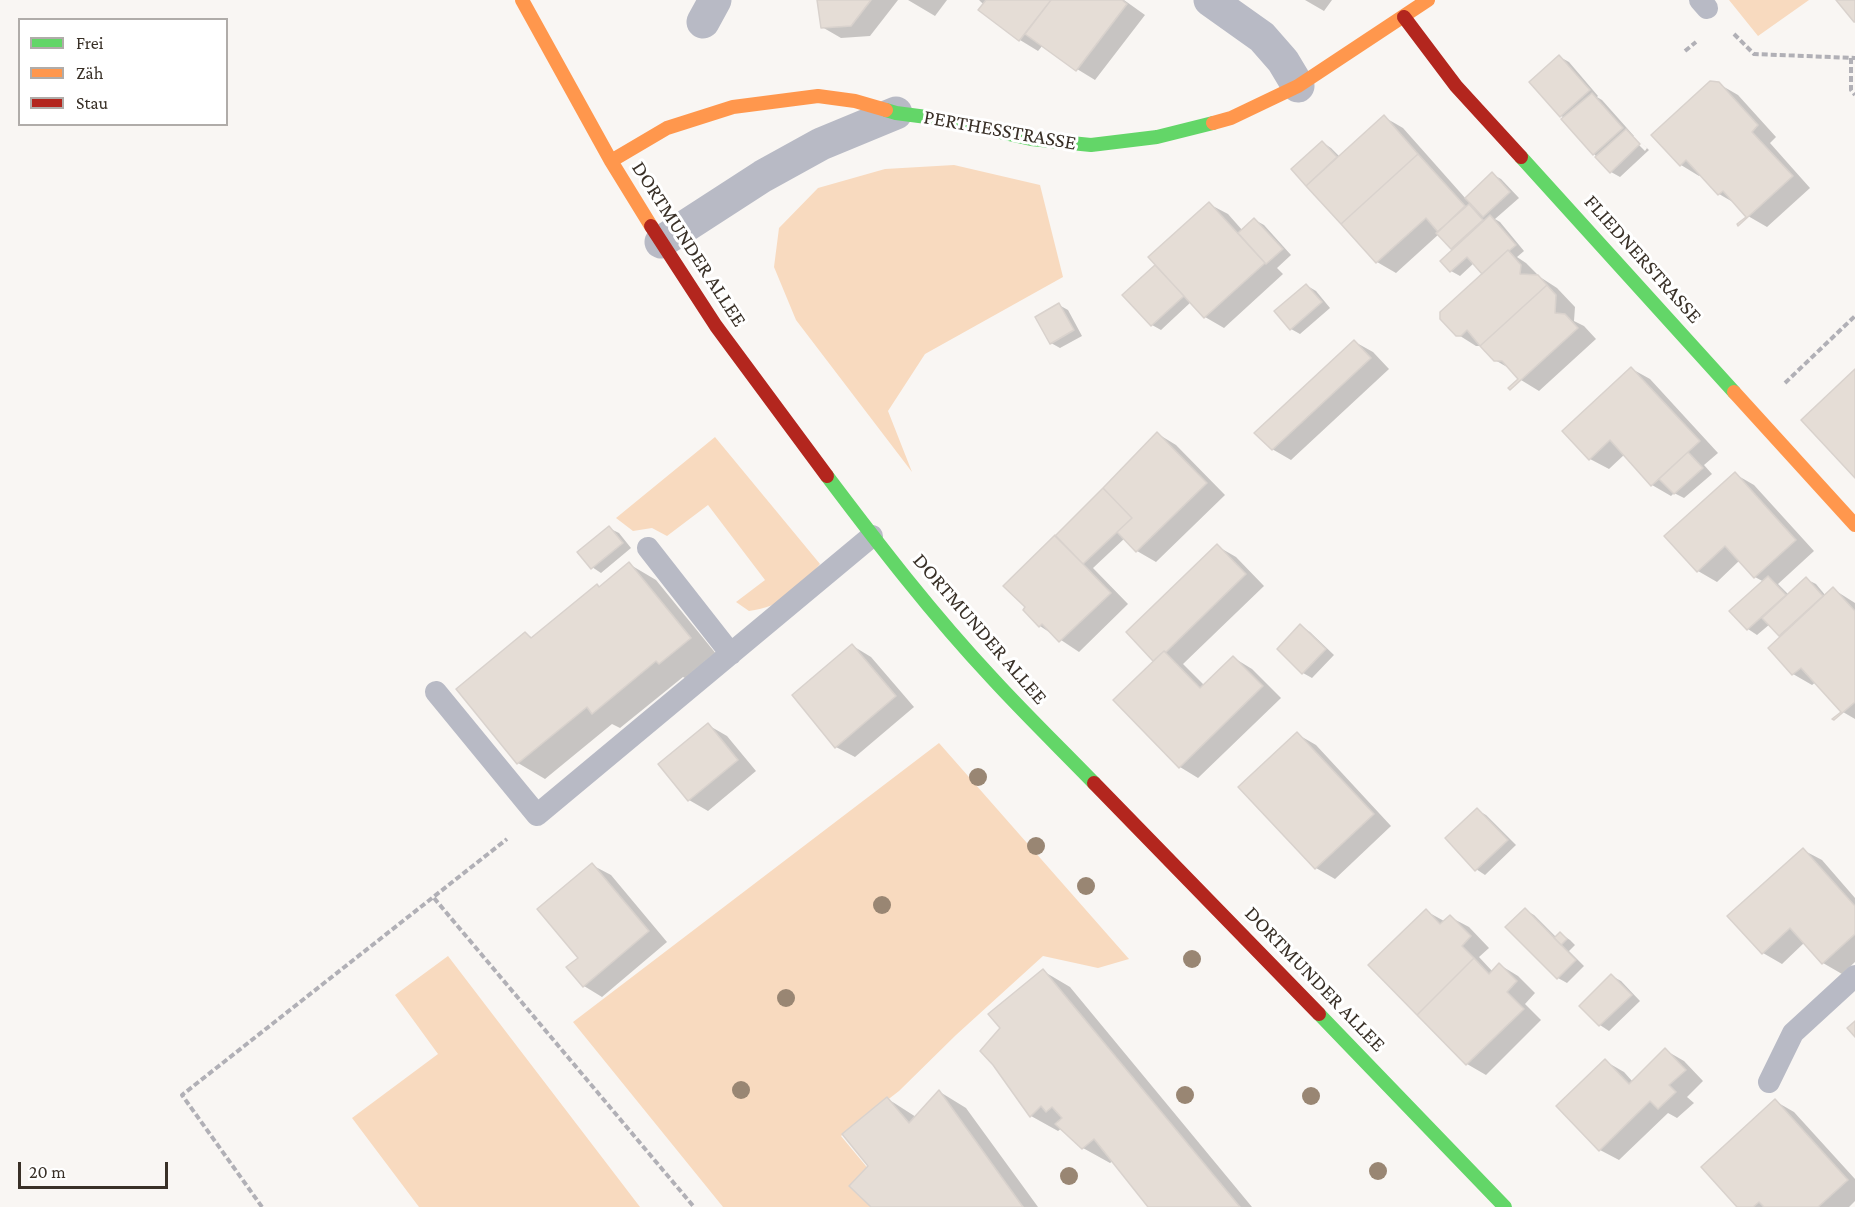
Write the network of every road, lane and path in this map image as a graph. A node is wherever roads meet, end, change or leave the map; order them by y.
1 (522, 0) edge
2 (1210, 0) edge
3 (1428, 0) edge
4 (1404, 17) junction
5 (1742, 42) dead end
6 (1853, 58) edge
7 (1298, 87) junction
8 (1855, 95) edge
9 (896, 113) junction
10 (611, 161) junction
11 (661, 242) junction
12 (1855, 316) edge
13 (1754, 412) junction
14 (1855, 525) edge
15 (872, 536) junction
16 (648, 548) dead end
17 (731, 654) junction
18 (436, 692) dead end
19 (537, 815) junction
20 (434, 898) junction
21 (1855, 976) edge
22 (1769, 1082) dead end
23 (262, 1207) edge
24 (694, 1207) edge
25 (1505, 1207) edge

1 - 10 main road, DORTMUNDER ALLEE
2 - 7 street
3 - 4 main road, PERTHESSTRASSE
4 - 7 main road, PERTHESSTRASSE
4 - 13 main road, FLIEDNERSTRASSE
5 - 6 path
6 - 8 path
7 - 9 main road, PERTHESSTRASSE
9 - 10 main road, PERTHESSTRASSE
9 - 11 street, PERTHESSTRASSE
10 - 11 main road, DORTMUNDER ALLEE
11 - 15 main road, DORTMUNDER ALLEE
12 - 13 path
13 - 14 main road, FLIEDNERSTRASSE
15 - 17 lane
15 - 25 main road, DORTMUNDER ALLEE
16 - 17 lane
17 - 19 lane
18 - 19 lane
19 - 20 path
20 - 23 path
20 - 24 path
21 - 22 lane

